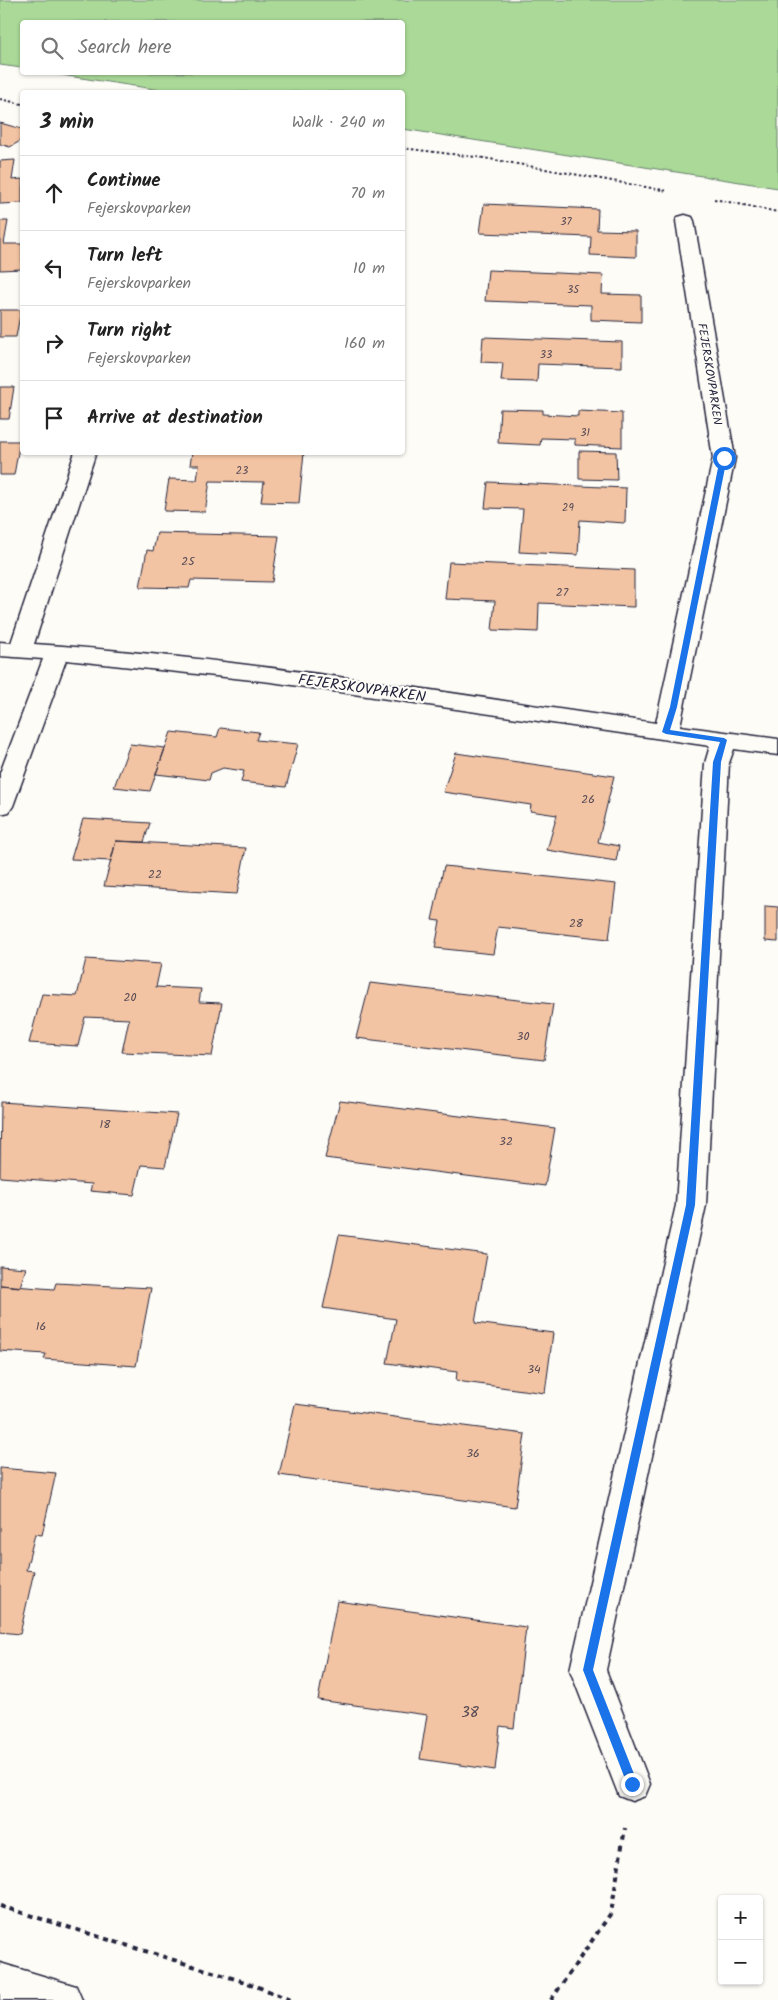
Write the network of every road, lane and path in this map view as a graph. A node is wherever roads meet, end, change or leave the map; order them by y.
1 (0, 99) edge
2 (20, 104) edge
3 (405, 148) edge
4 (675, 192) dead end
5 (713, 199) dead end
6 (778, 212) edge
7 (685, 221) dead end
8 (85, 455) edge
9 (10, 650) edge
10 (57, 653) junction
11 (666, 732) junction
12 (724, 740) junction
13 (778, 747) edge
14 (0, 806) edge
15 (632, 1784) joint
16 (0, 1906) edge
17 (0, 1982) edge
18 (62, 2000) edge
19 (291, 2000) edge
20 (552, 2000) edge

1 - 2 path
3 - 4 path
5 - 6 path
7 - 11 street, FEJERSKOVPARKEN
8 - 9 street, FEJERSKOVPARKEN
9 - 10 street, FEJERSKOVPARKEN
10 - 11 street, FEJERSKOVPARKEN
10 - 14 street
11 - 12 street, FEJERSKOVPARKEN
12 - 13 street, FEJERSKOVPARKEN
12 - 15 street
15 - 20 path
16 - 19 path
17 - 18 street

